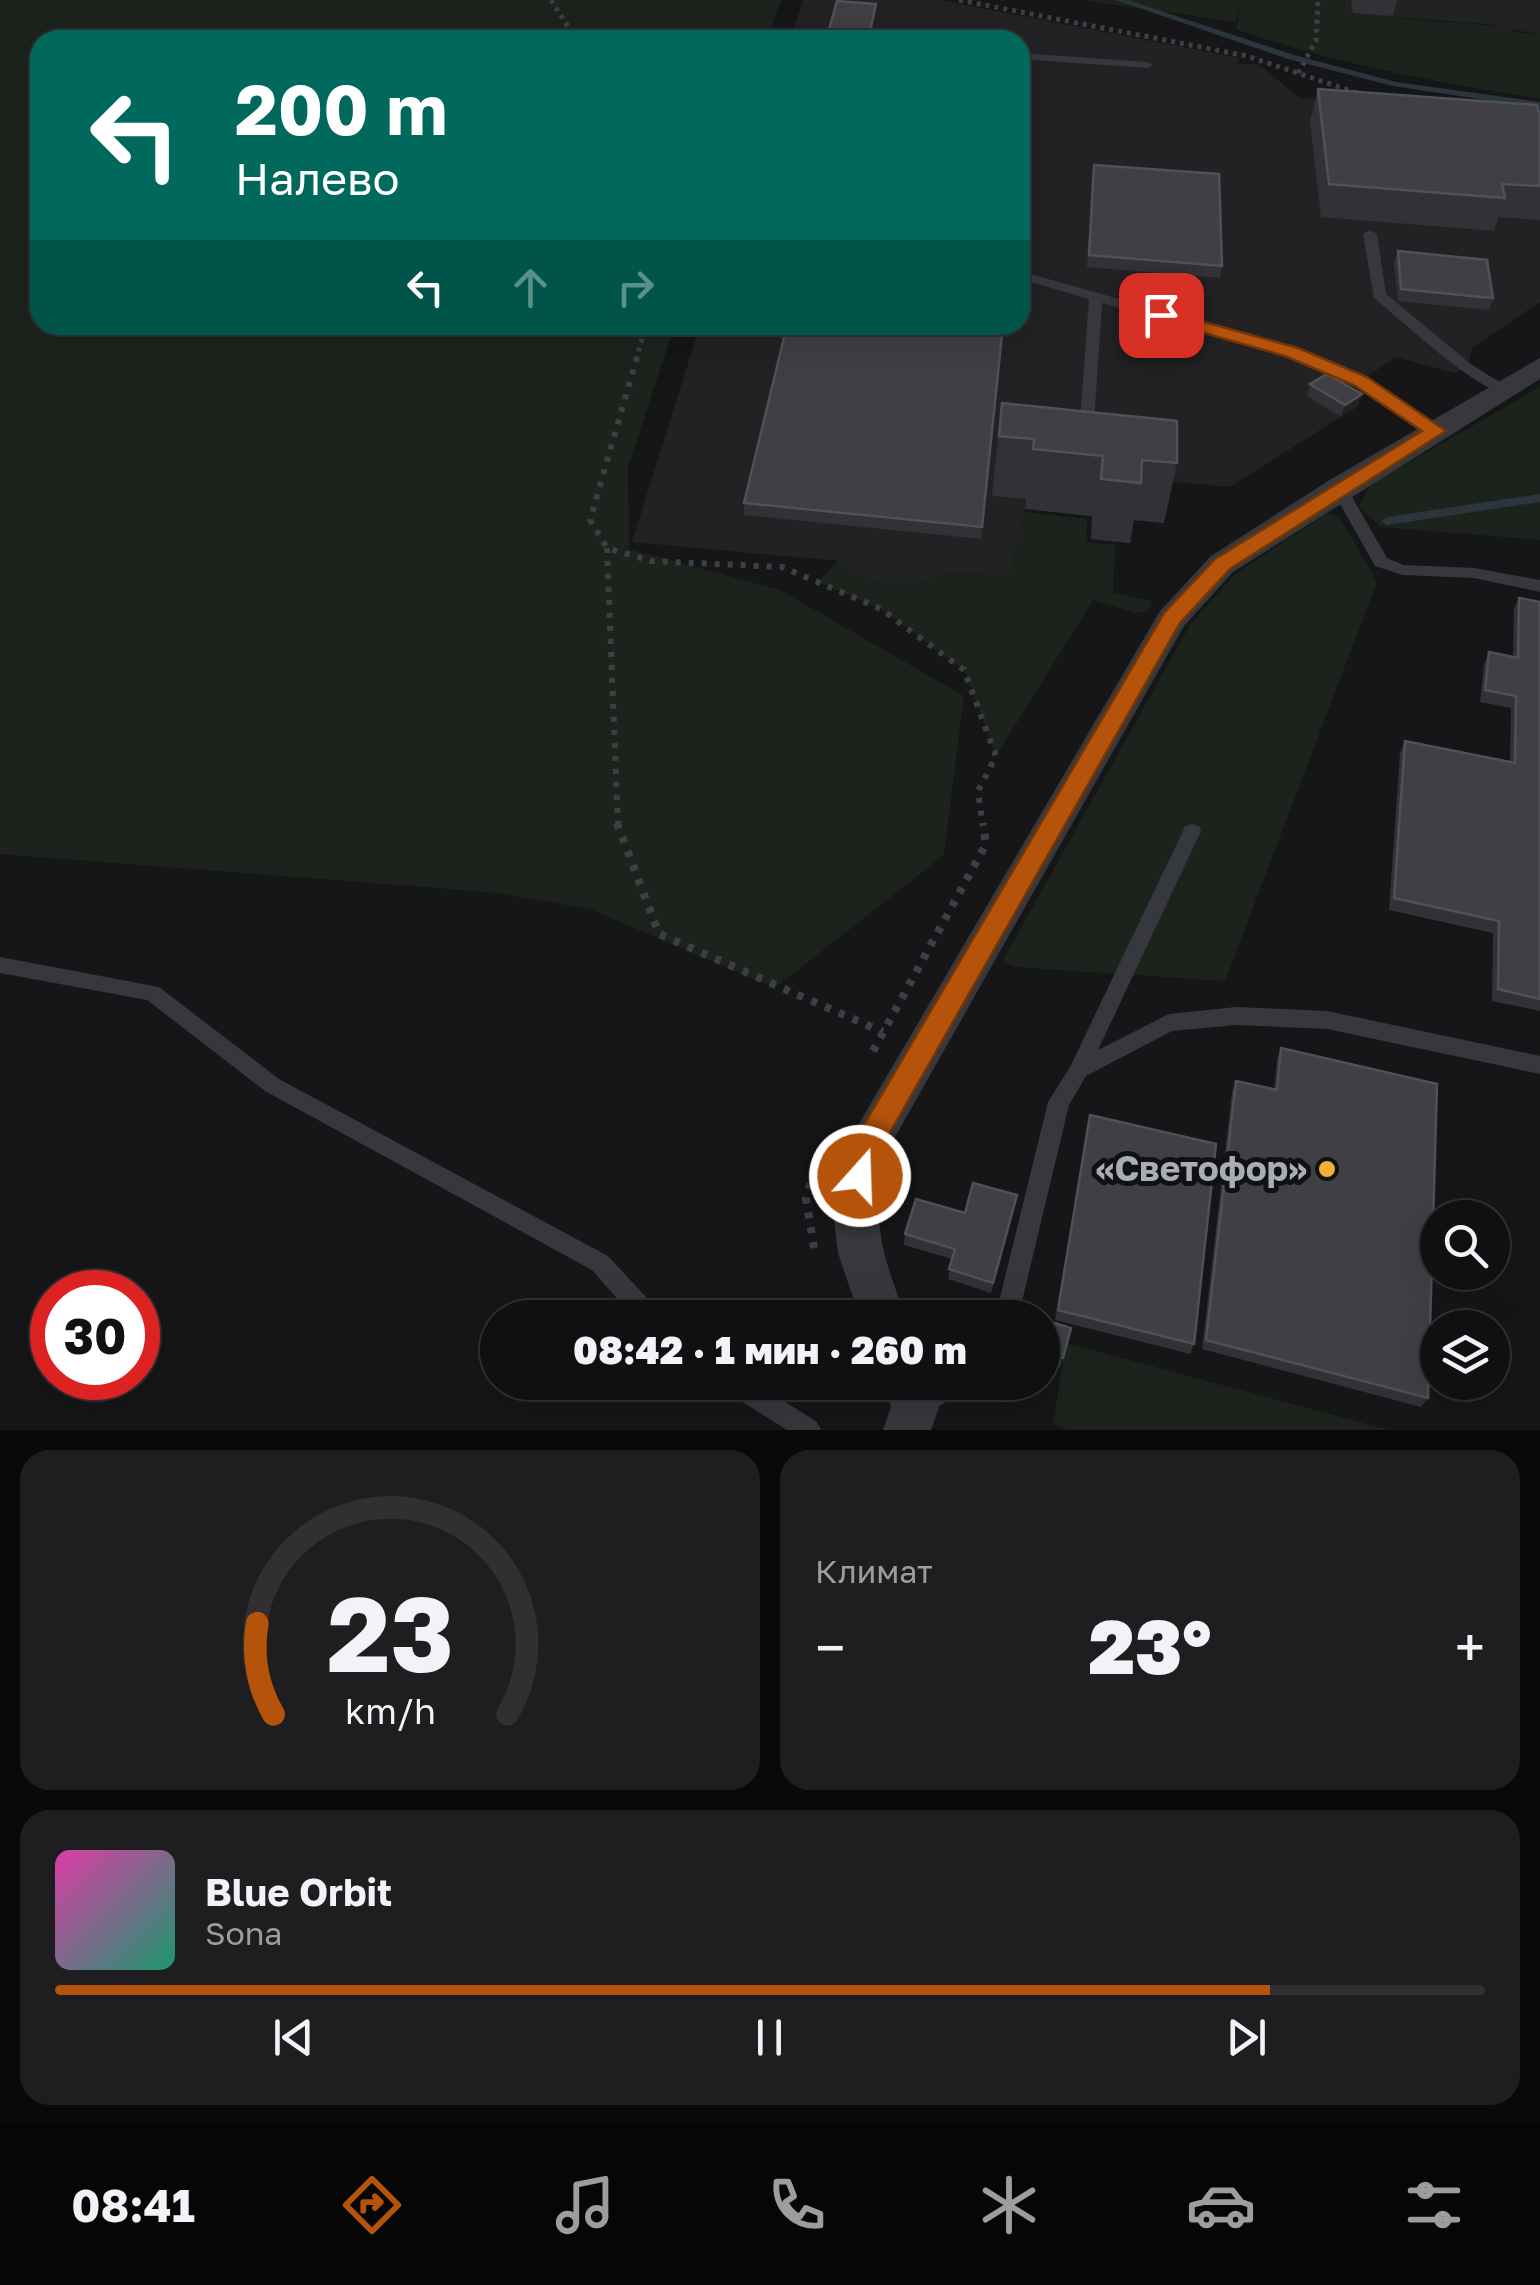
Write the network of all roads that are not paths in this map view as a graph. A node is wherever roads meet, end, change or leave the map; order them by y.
1 (1030, 57) edge
2 (1147, 64) dead end
3 (1370, 234) dead end
4 (1030, 278) edge
5 (1096, 296) junction
6 (1540, 367) edge
7 (1504, 391) junction
8 (1087, 422) edge
9 (1436, 431) junction
10 (1339, 488) junction
11 (1540, 586) edge
12 (1192, 832) dead end
13 (0, 966) edge
14 (1540, 1065) edge
15 (1078, 1070) junction
16 (634, 1300) edge
17 (877, 1300) edge
18 (1010, 1300) edge
19 (761, 1400) edge
20 (809, 1430) edge

1 - 2 lane
3 - 7 lane
4 - 5 lane
5 - 8 lane
5 - 9 lane
6 - 7 street
7 - 9 street
9 - 10 street
10 - 11 lane
10 - 17 street
12 - 15 lane
13 - 16 lane
14 - 15 lane
15 - 18 lane
19 - 20 lane

